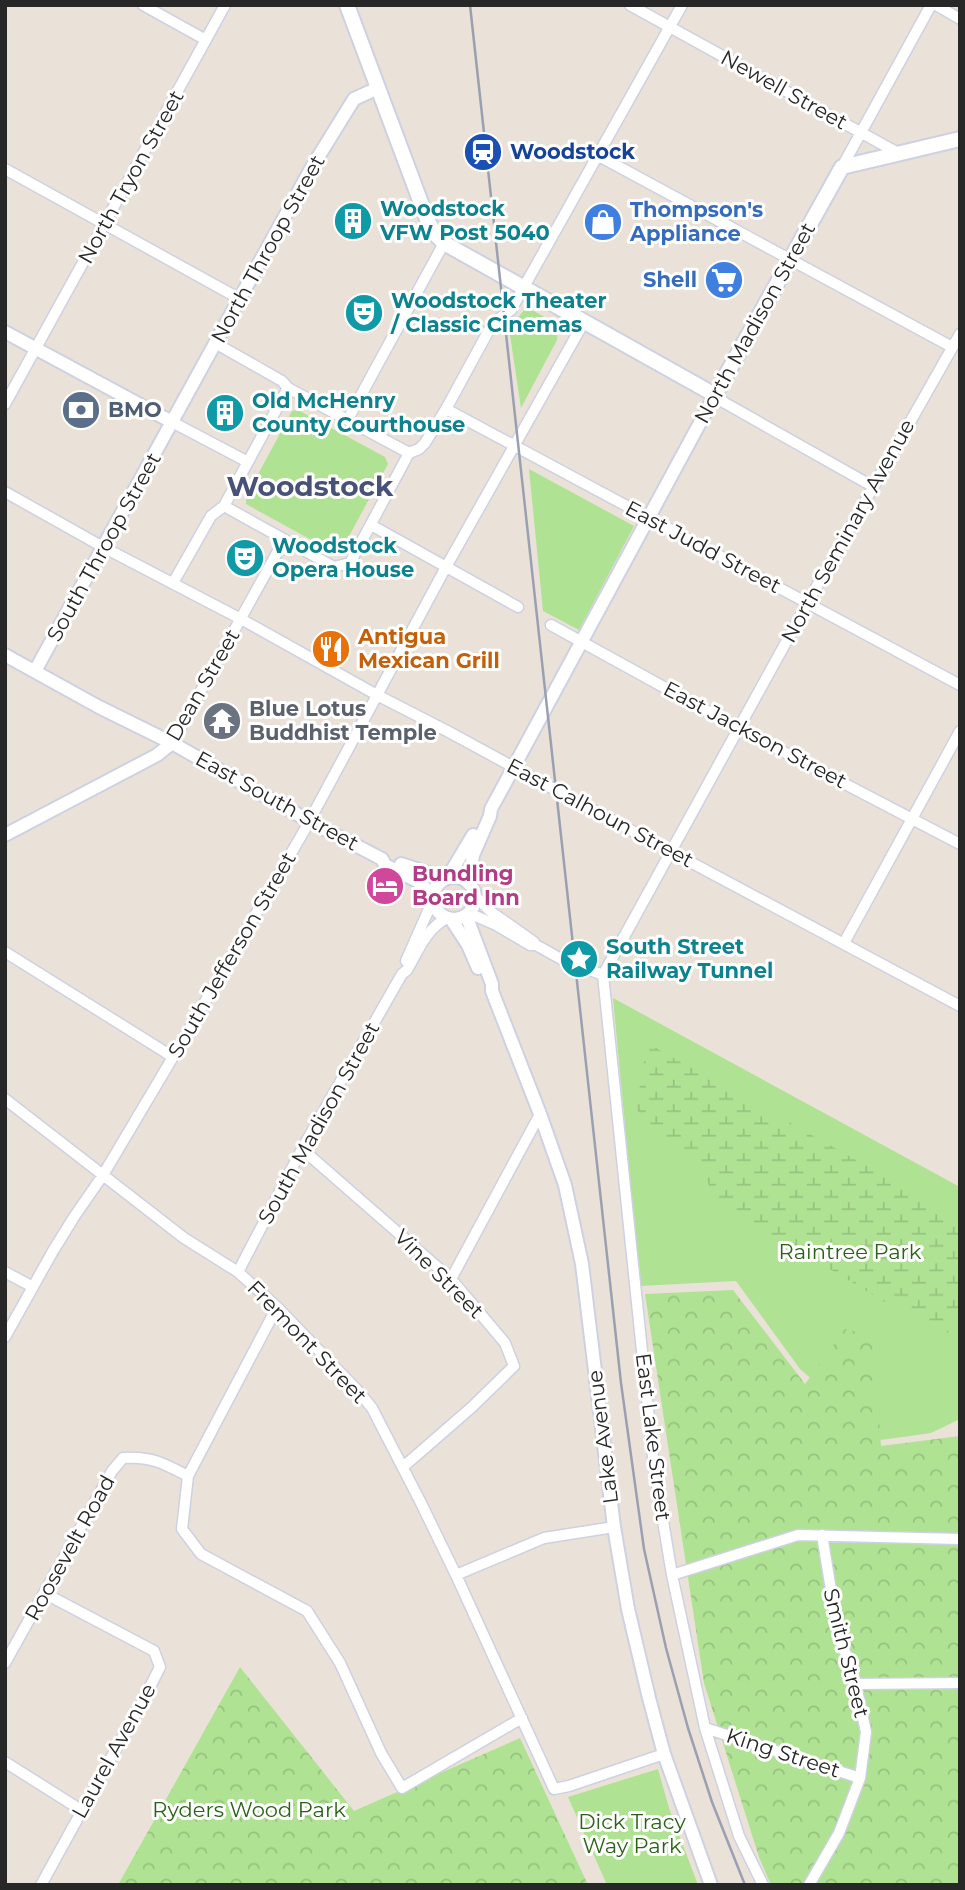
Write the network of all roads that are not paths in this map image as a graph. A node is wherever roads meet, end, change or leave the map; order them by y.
1 (143, 5) edge
2 (225, 5) edge
3 (347, 5) edge
4 (630, 5) edge
5 (682, 5) edge
6 (930, 5) edge
7 (936, 5) edge
8 (960, 19) edge
9 (670, 28) junction
10 (206, 40) junction
11 (377, 88) junction
12 (861, 132) junction
13 (960, 139) edge
14 (898, 153) junction
15 (599, 156) junction
16 (842, 167) junction
17 (5, 169) edge
18 (104, 225) junction
19 (444, 243) junction
20 (790, 260) junction
21 (524, 288) junction
22 (240, 299) junction
23 (584, 322) junction
24 (5, 331) edge
25 (960, 334) edge
26 (215, 343) junction
27 (952, 347) junction
28 (37, 348) junction
29 (288, 388) junction
30 (715, 395) junction
31 (5, 404) edge
32 (446, 409) junction
33 (348, 419) junction
34 (172, 422) junction
35 (515, 447) junction
36 (409, 453) junction
37 (248, 462) junction
38 (872, 486) junction
39 (5, 492) edge
40 (224, 506) junction
41 (649, 518) junction
42 (372, 525) junction
43 (272, 532) junction
44 (295, 545) junction
45 (103, 547) junction
46 (278, 551) junction
47 (446, 567) junction
48 (173, 583) junction
49 (807, 604) junction
50 (518, 607) dead end
51 (241, 619) junction
52 (551, 625) dead end
53 (581, 641) junction
54 (5, 654) edge
55 (35, 671) junction
56 (960, 685) edge
57 (377, 695) junction
58 (738, 728) junction
59 (960, 731) edge
60 (172, 743) junction
61 (513, 766) junction
62 (491, 809) junction
63 (912, 818) junction
64 (309, 821) junction
65 (5, 835) edge
66 (960, 844) edge
67 (672, 852) junction
68 (382, 859) junction
69 (446, 877) junction
70 (469, 883) junction
71 (475, 896) junction
72 (432, 899) junction
73 (468, 914) junction
74 (449, 918) junction
75 (844, 943) junction
76 (536, 945) junction
77 (5, 952) edge
78 (402, 974) junction
79 (603, 975) junction
80 (492, 991) junction
81 (960, 1006) edge
82 (173, 1057) junction
83 (5, 1100) edge
84 (540, 1114) junction
85 (302, 1150) junction
86 (103, 1175) junction
87 (5, 1272) edge
88 (238, 1272) junction
89 (451, 1279) junction
90 (33, 1287) junction
91 (277, 1307) junction
92 (5, 1337) edge
93 (403, 1466) junction
94 (188, 1476) junction
95 (614, 1527) junction
96 (822, 1535) junction
97 (960, 1539) edge
98 (456, 1575) junction
99 (673, 1575) junction
100 (44, 1593) junction
101 (5, 1663) edge
102 (960, 1683) edge
103 (856, 1684) junction
104 (522, 1718) junction
105 (705, 1728) junction
106 (664, 1755) junction
107 (5, 1762) edge
108 (860, 1778) junction
109 (82, 1810) junction
110 (41, 1885) edge
111 (711, 1885) edge
112 (763, 1885) edge
113 (809, 1885) edge

1 - 10 street
2 - 10 street, North Tryon Street
3 - 11 main road
4 - 9 street, Newell Street
5 - 9 street
6 - 12 street, North Madison Street
7 - 8 street
9 - 12 street, Newell Street
9 - 15 street
10 - 18 street, North Tryon Street
11 - 19 main road
11 - 22 street, North Throop Street
12 - 14 street, Newell Street
12 - 16 street, North Madison Street
13 - 14 main road
14 - 16 main road
15 - 20 street
15 - 21 street
16 - 20 main road, North Madison Street
17 - 18 street
18 - 22 street
18 - 28 street, North Tryon Street
19 - 21 main road
19 - 33 street
20 - 27 street
20 - 30 main road, North Madison Street
21 - 23 main road
21 - 32 street
22 - 26 street, North Throop Street
23 - 30 main road
23 - 35 street, South Jefferson Street
24 - 28 street
25 - 27 street, North Seminary Avenue
26 - 29 street
26 - 34 street, North Throop Street
27 - 38 street, North Seminary Avenue
28 - 31 street, North Tryon Street
28 - 34 street
29 - 33 street
29 - 37 street
30 - 38 street
30 - 41 street, North Madison Street
32 - 35 street, East Judd Street
32 - 36 street
33 - 36 street
34 - 37 street
34 - 45 street, South Throop Street
35 - 41 street, East Judd Street
35 - 47 street, South Jefferson Street
36 - 42 street
37 - 40 street
38 - 49 street, North Seminary Avenue
39 - 45 street, East Calhoun Street
40 - 43 street
40 - 48 street
41 - 49 street, East Judd Street
41 - 53 street, North Madison Street
42 - 44 street
42 - 47 street
43 - 44 street
43 - 46 street
44 - 46 street
45 - 48 street, East Calhoun Street
45 - 55 street, South Throop Street
46 - 51 street, Dean Street
47 - 50 street
47 - 57 street, South Jefferson Street
48 - 51 street, East Calhoun Street
49 - 56 street, East Judd Street
49 - 58 street, North Seminary Avenue
51 - 57 street, East Calhoun Street
51 - 60 street, Dean Street
52 - 53 street, East Jackson Street
53 - 58 street, East Jackson Street
53 - 61 street
54 - 55 street, East South Street
55 - 60 street, East South Street
57 - 61 street, East Calhoun Street
57 - 64 street, South Jefferson Street
58 - 63 street, East Jackson Street
58 - 67 street, North Seminary Avenue
59 - 63 street
60 - 64 street, East South Street
60 - 65 street, Dean Street
61 - 62 street
61 - 67 street, East Calhoun Street
62 - 69 street
62 - 70 street
63 - 66 street, East Jackson Street
63 - 75 street
64 - 68 street, East South Street
64 - 82 street, South Jefferson Street
67 - 75 street, East Calhoun Street
67 - 79 street, North Seminary Avenue
68 - 69 street, East South Street
68 - 72 street, East South Street
69 - 70 street
69 - 72 street
70 - 71 street
71 - 73 street
71 - 76 street
72 - 74 street
72 - 78 street, South Madison Street
73 - 74 street
73 - 76 street
73 - 80 street, Lake Avenue
74 - 78 street, South Madison Street
74 - 80 street, Lake Avenue
75 - 81 street, East Calhoun Street
76 - 79 street
77 - 82 street
78 - 85 street, South Madison Street
79 - 99 street, East Lake Street
80 - 84 street, Lake Avenue
82 - 86 street, South Jefferson Street
83 - 86 street, Fremont Street
84 - 89 street
84 - 95 street, Lake Avenue
85 - 88 street, South Madison Street
85 - 89 street, Vine Street
86 - 88 street, Fremont Street
86 - 90 street, South Jefferson Street
87 - 90 street
88 - 91 street, Fremont Street
89 - 93 street, Vine Street
90 - 92 street, South Jefferson Street
91 - 93 street, Fremont Street
91 - 94 street
93 - 98 street, Fremont Street
94 - 100 street, Roosevelt Road
94 - 104 street
95 - 98 street
95 - 106 street, Lake Avenue
96 - 97 street
96 - 99 street
96 - 103 street, Smith Street
98 - 104 street, Fremont Street
99 - 105 street, East Lake Street
100 - 101 street, Roosevelt Road
100 - 109 street, Laurel Avenue
102 - 103 street
103 - 108 street, Smith Street
104 - 106 street, Fremont Street
105 - 108 street, King Street
105 - 112 street, East Lake Street
106 - 111 street, Lake Avenue
107 - 109 street
108 - 113 street, Smith Street
109 - 110 street, Laurel Avenue

